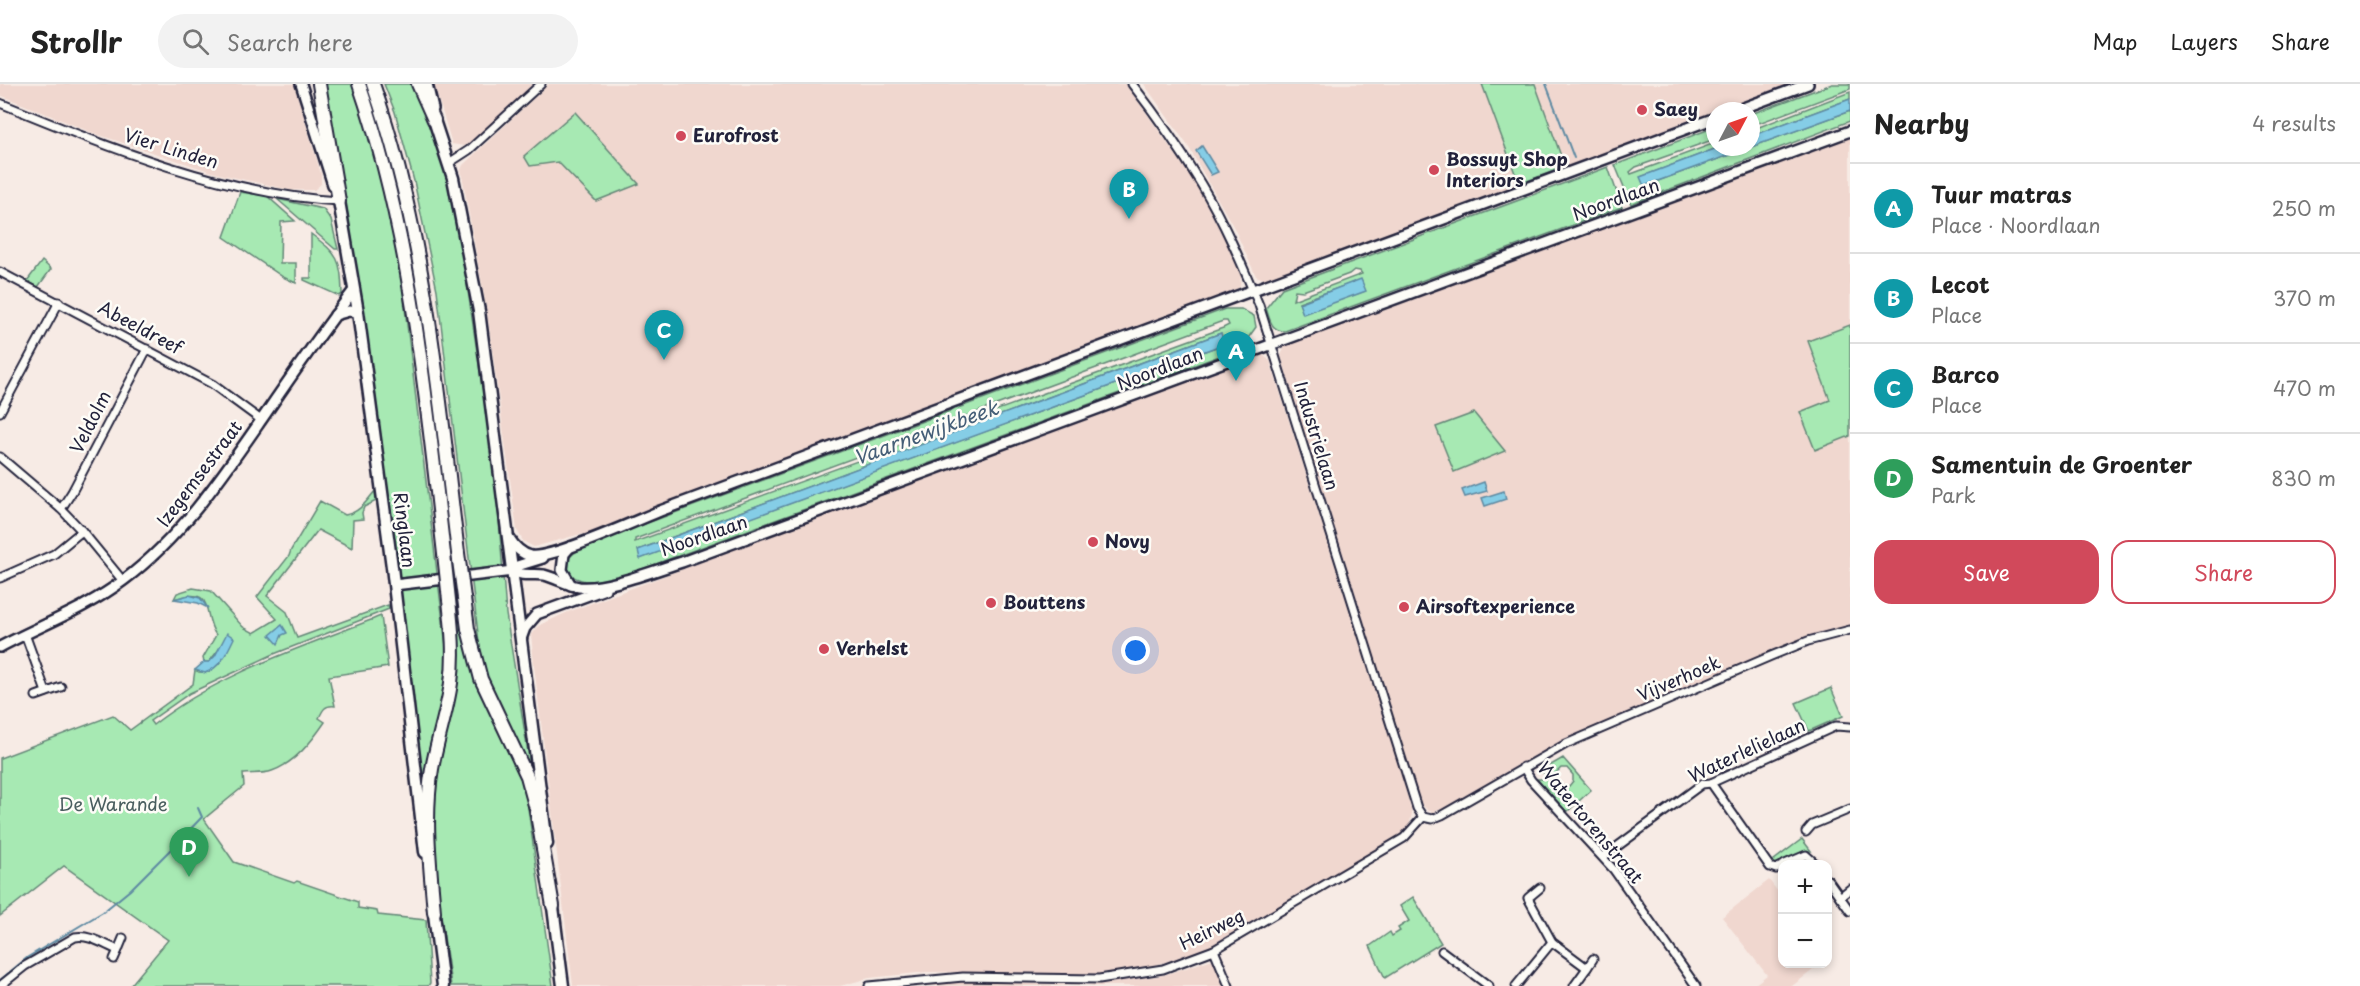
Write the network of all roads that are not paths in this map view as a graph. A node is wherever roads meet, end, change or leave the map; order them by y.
1 (301, 84) edge
2 (319, 84) edge
3 (359, 84) edge
4 (373, 84) edge
5 (418, 84) edge
6 (427, 84) edge
7 (541, 84) edge
8 (1132, 84) edge
9 (1808, 84) edge
10 (1759, 102) edge
11 (0, 103) edge
12 (434, 120) junction
13 (1706, 121) edge
14 (1850, 131) edge
15 (449, 163) junction
16 (339, 201) junction
17 (0, 272) edge
18 (354, 290) junction
19 (1253, 290) junction
20 (59, 303) junction
21 (358, 312) junction
22 (335, 315) junction
23 (1272, 346) junction
24 (147, 349) junction
25 (0, 412) edge
26 (261, 420) junction
27 (0, 457) edge
28 (61, 509) junction
29 (82, 531) junction
30 (509, 538) junction
31 (570, 547) junction
32 (549, 554) junction
33 (513, 571) junction
34 (0, 578) edge
35 (123, 581) junction
36 (615, 583) junction
37 (394, 585) junction
38 (571, 585) junction
39 (1850, 630) edge
40 (25, 634) junction
41 (521, 639) junction
42 (0, 647) edge
43 (61, 687) dead end
44 (46, 693) junction
45 (36, 696) dead end
46 (1850, 727) edge
47 (1523, 767) junction
48 (1711, 783) junction
49 (1850, 809) edge
50 (1424, 818) junction
51 (1806, 832) dead end
52 (1603, 857) junction
53 (1795, 860) edge
54 (1812, 860) edge
55 (1778, 868) edge
56 (1832, 887) edge
57 (1540, 888) dead end
58 (1850, 889) edge
59 (1840, 897) junction
60 (553, 906) junction
61 (1850, 911) edge
62 (434, 912) junction
63 (123, 938) dead end
64 (1552, 942) junction
65 (118, 950) junction
66 (1215, 950) junction
67 (1442, 951) dead end
68 (114, 959) dead end
69 (1593, 959) dead end
70 (1587, 968) junction
71 (0, 986) edge
72 (442, 986) edge
73 (563, 986) edge
74 (869, 986) edge
75 (1229, 986) edge
76 (1489, 986) edge
77 (1516, 986) edge
78 (1575, 986) edge
79 (1696, 986) edge

1 - 16 street, Ringlaan
2 - 16 highway
3 - 62 highway, bridge
4 - 60 highway, bridge
5 - 12 highway
6 - 12 street
7 - 15 street
8 - 19 street, Industrielaan
9 - 10 street
11 - 16 street, Vier Linden
12 - 15 main road
13 - 19 street, Noordlaan
14 - 23 street, Noordlaan
15 - 30 main road
16 - 18 main road, Ringlaan
17 - 20 street, Abeeldreef
18 - 21 main road, Ringlaan
18 - 22 street, Izegemsestraat
19 - 23 street, Industrielaan
19 - 31 street, Noordlaan
20 - 24 street, Abeeldreef
20 - 25 street
21 - 22 street
21 - 37 main road, Ringlaan
22 - 26 street, Izegemsestraat
23 - 36 street, Noordlaan
23 - 50 street, Industrielaan
24 - 26 street, Abeeldreef
24 - 28 street, Veldolm
26 - 35 street, Izegemsestraat
27 - 28 street
28 - 29 street
29 - 34 street
29 - 35 street
30 - 32 street, Noordlaan
30 - 33 main road
31 - 32 street, Noordlaan
31 - 38 street
32 - 33 street, Noordlaan
33 - 37 street, Noordlaan
33 - 38 street, Noordlaan
33 - 41 main road
35 - 40 street, Izegemsestraat
36 - 38 street, Noordlaan
36 - 41 street, Noordlaan
37 - 62 main road, Ringlaan
39 - 47 street, Vijverhoek
40 - 42 street, Izegemsestraat
40 - 44 street
41 - 60 main road
43 - 44 street
44 - 45 street
46 - 48 street, Waterlelielaan
47 - 50 street, Heirweg
47 - 52 street, Watertorenstraat
48 - 52 street, Waterlelielaan
48 - 55 street
49 - 51 street
50 - 66 street, Heirweg
52 - 79 street, Watertorenstraat
53 - 54 street
56 - 59 street
57 - 64 street
58 - 59 street
59 - 61 street
60 - 73 main road
62 - 72 main road, Ringlaan
63 - 65 street
64 - 70 street
64 - 77 street
65 - 68 street
65 - 71 street
66 - 74 street, Heirweg
66 - 75 street
67 - 76 street
69 - 70 street
70 - 78 street

